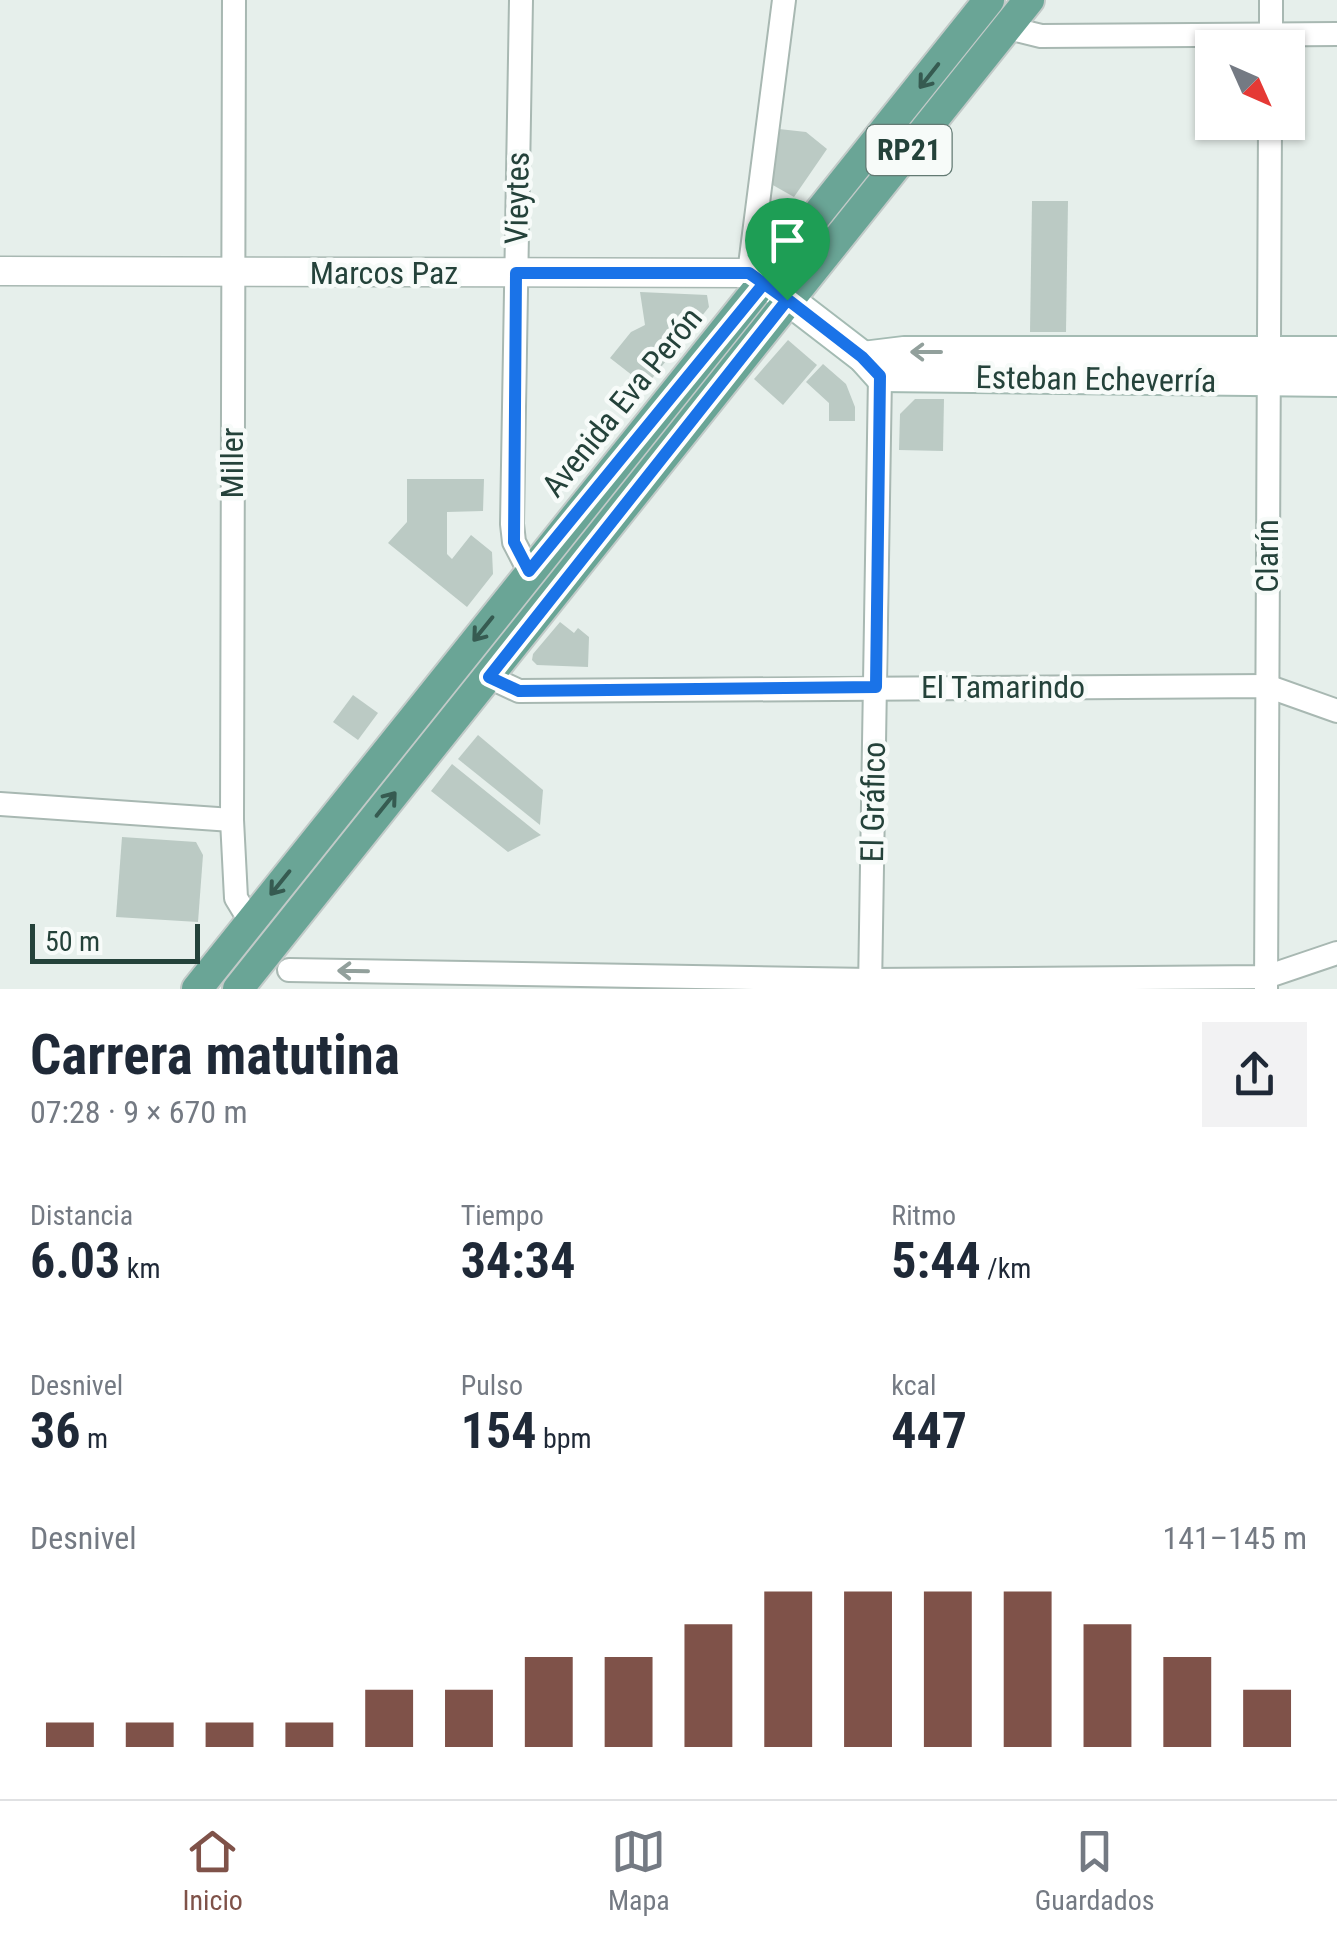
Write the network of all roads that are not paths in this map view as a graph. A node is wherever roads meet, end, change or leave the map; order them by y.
1 (234, 0) edge
2 (521, 0) edge
3 (784, 0) edge
4 (989, 0) edge
5 (1029, 0) edge
6 (1271, 0) edge
7 (1008, 28) junction
8 (1271, 30) edge
9 (1337, 34) edge
10 (1305, 37) edge
11 (1195, 39) edge
12 (1270, 140) edge
13 (0, 272) edge
14 (516, 273) junction
15 (232, 274) junction
16 (767, 285) junction
17 (1337, 352) edge
18 (871, 366) junction
19 (1269, 367) junction
20 (1337, 381) edge
21 (529, 571) junction
22 (489, 677) junction
23 (1266, 686) junction
24 (876, 687) junction
25 (1337, 711) edge
26 (0, 804) edge
27 (232, 820) junction
28 (250, 921) junction
29 (1337, 952) edge
30 (278, 961) junction
31 (1266, 983) edge
32 (870, 984) edge
33 (197, 989) edge
34 (238, 989) edge
35 (308, 989) edge

1 - 15 street, Miller
2 - 14 street, Vieytes
3 - 16 street
4 -> 16 main road, Avenida Eva Perón / RP21
5 - 7 main road, Avenida Eva Perón / RP21
6 - 8 street
7 - 11 street
7 - 16 main road, Avenida Eva Perón / RP21
9 - 10 street
12 - 19 street, Clarín
13 - 15 street, Marcos Paz
14 - 15 street, Marcos Paz
14 - 16 street, Marcos Paz
14 - 21 street, Vieytes
15 - 27 street, Miller
16 - 18 main road
16 - 21 main road, Avenida Eva Perón / RP21
16 - 22 main road, Avenida Eva Perón / RP21
17 - 19 main road, Esteban Echeverría
18 - 19 main road, Esteban Echeverría
18 - 24 street, El Gráfico
19 - 20 main road, Esteban Echeverría
19 - 23 street, Clarín
21 -> 28 main road, Avenida Eva Perón / RP21
22 - 24 street, El Tamarindo
30 -> 22 main road, Avenida Eva Perón / RP21
23 - 24 street, El Tamarindo
23 - 25 street, El Tamarindo
23 - 31 street, Clarín
24 - 32 street, El Gráfico
26 - 27 street
27 - 28 street, Miller
28 - 33 main road, Avenida Eva Perón / RP21
29 - 31 street
32 -> 30 street
30 - 34 main road, Avenida Eva Perón / RP21
30 - 35 street
31 - 32 street

